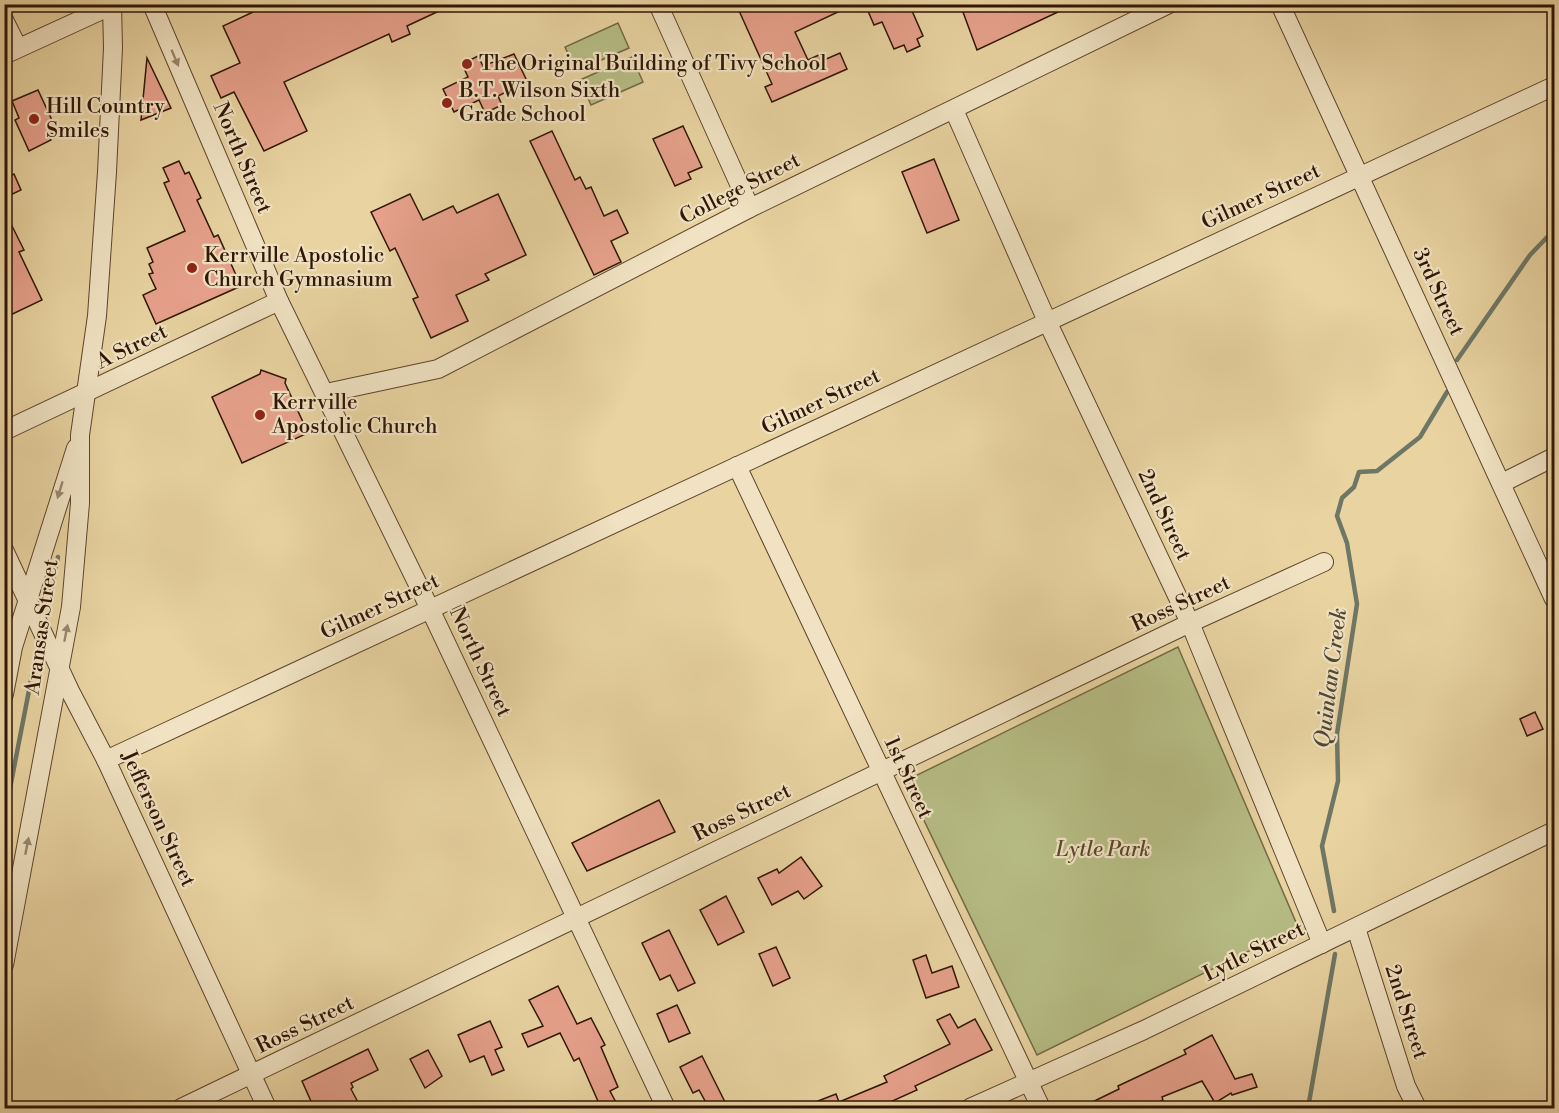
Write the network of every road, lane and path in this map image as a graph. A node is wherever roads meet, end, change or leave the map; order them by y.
1 (152, 4) edge
2 (658, 4) edge
3 (1169, 4) edge
4 (1280, 4) edge
5 (113, 5) edge
6 (4, 20) edge
7 (11, 52) edge
8 (1554, 86) edge
9 (954, 110) junction
10 (1359, 176) junction
11 (750, 208) junction
12 (279, 301) junction
13 (1047, 321) junction
14 (326, 393) junction
15 (87, 394) junction
16 (4, 431) edge
17 (80, 435) junction
18 (1554, 457) edge
19 (737, 466) junction
20 (1502, 483) junction
21 (4, 550) edge
22 (1324, 562) dead end
23 (28, 598) junction
24 (1554, 598) edge
25 (430, 609) junction
26 (1190, 623) junction
27 (60, 669) junction
28 (4, 694) edge
29 (106, 760) junction
30 (880, 772) junction
31 (1554, 831) edge
32 (576, 918) junction
33 (1356, 928) junction
34 (1322, 944) junction
35 (4, 965) edge
36 (253, 1076) junction
37 (1028, 1080) junction
38 (181, 1108) edge
39 (267, 1108) edge
40 (666, 1108) edge
41 (970, 1108) edge
42 (1041, 1108) edge
43 (1417, 1108) edge

1 -> 12 street, North Street
2 - 11 street
3 - 9 street, College Street
4 - 10 street, 3rd Street
5 - 7 street
5 - 15 street, Aransas Street
6 - 7 street
8 - 10 street, Gilmer Street
9 - 11 street, College Street
9 - 13 street, 2nd Street
10 - 13 street, Gilmer Street
10 - 20 street, 3rd Street
11 - 14 street, College Street
12 - 14 street, North Street
12 - 15 street, A Street
13 - 19 street, Gilmer Street
13 - 26 street, 2nd Street
14 - 25 street, North Street
15 - 16 street, A Street
15 - 17 street, Aransas Street
17 -> 23 street, Aransas Street
27 -> 17 street, Aransas Street
18 - 20 street
19 - 25 street, Gilmer Street
19 - 30 street, 1st Street
20 - 24 street, 3rd Street
21 - 23 street, Jefferson Street
22 - 26 street, Ross Street
23 - 27 street, Jefferson Street
23 - 28 street, Aransas Street
25 - 29 street, Gilmer Street
25 - 32 street, North Street
26 - 30 street, Ross Street
26 - 34 street, 2nd Street
27 - 29 street, Jefferson Street
35 -> 27 street, Aransas Street
29 - 36 street, Jefferson Street
30 - 32 street, Ross Street
30 - 37 street, 1st Street
31 - 33 street, Lytle Street
32 - 36 street, Ross Street
32 - 40 street, North Street
33 - 34 street, Lytle Street
33 - 43 street, 2nd Street
34 - 37 street, Lytle Street
36 - 38 street, Ross Street
36 - 39 street, Jefferson Street
37 - 41 street, Lytle Street
37 - 42 street, 1st Street

